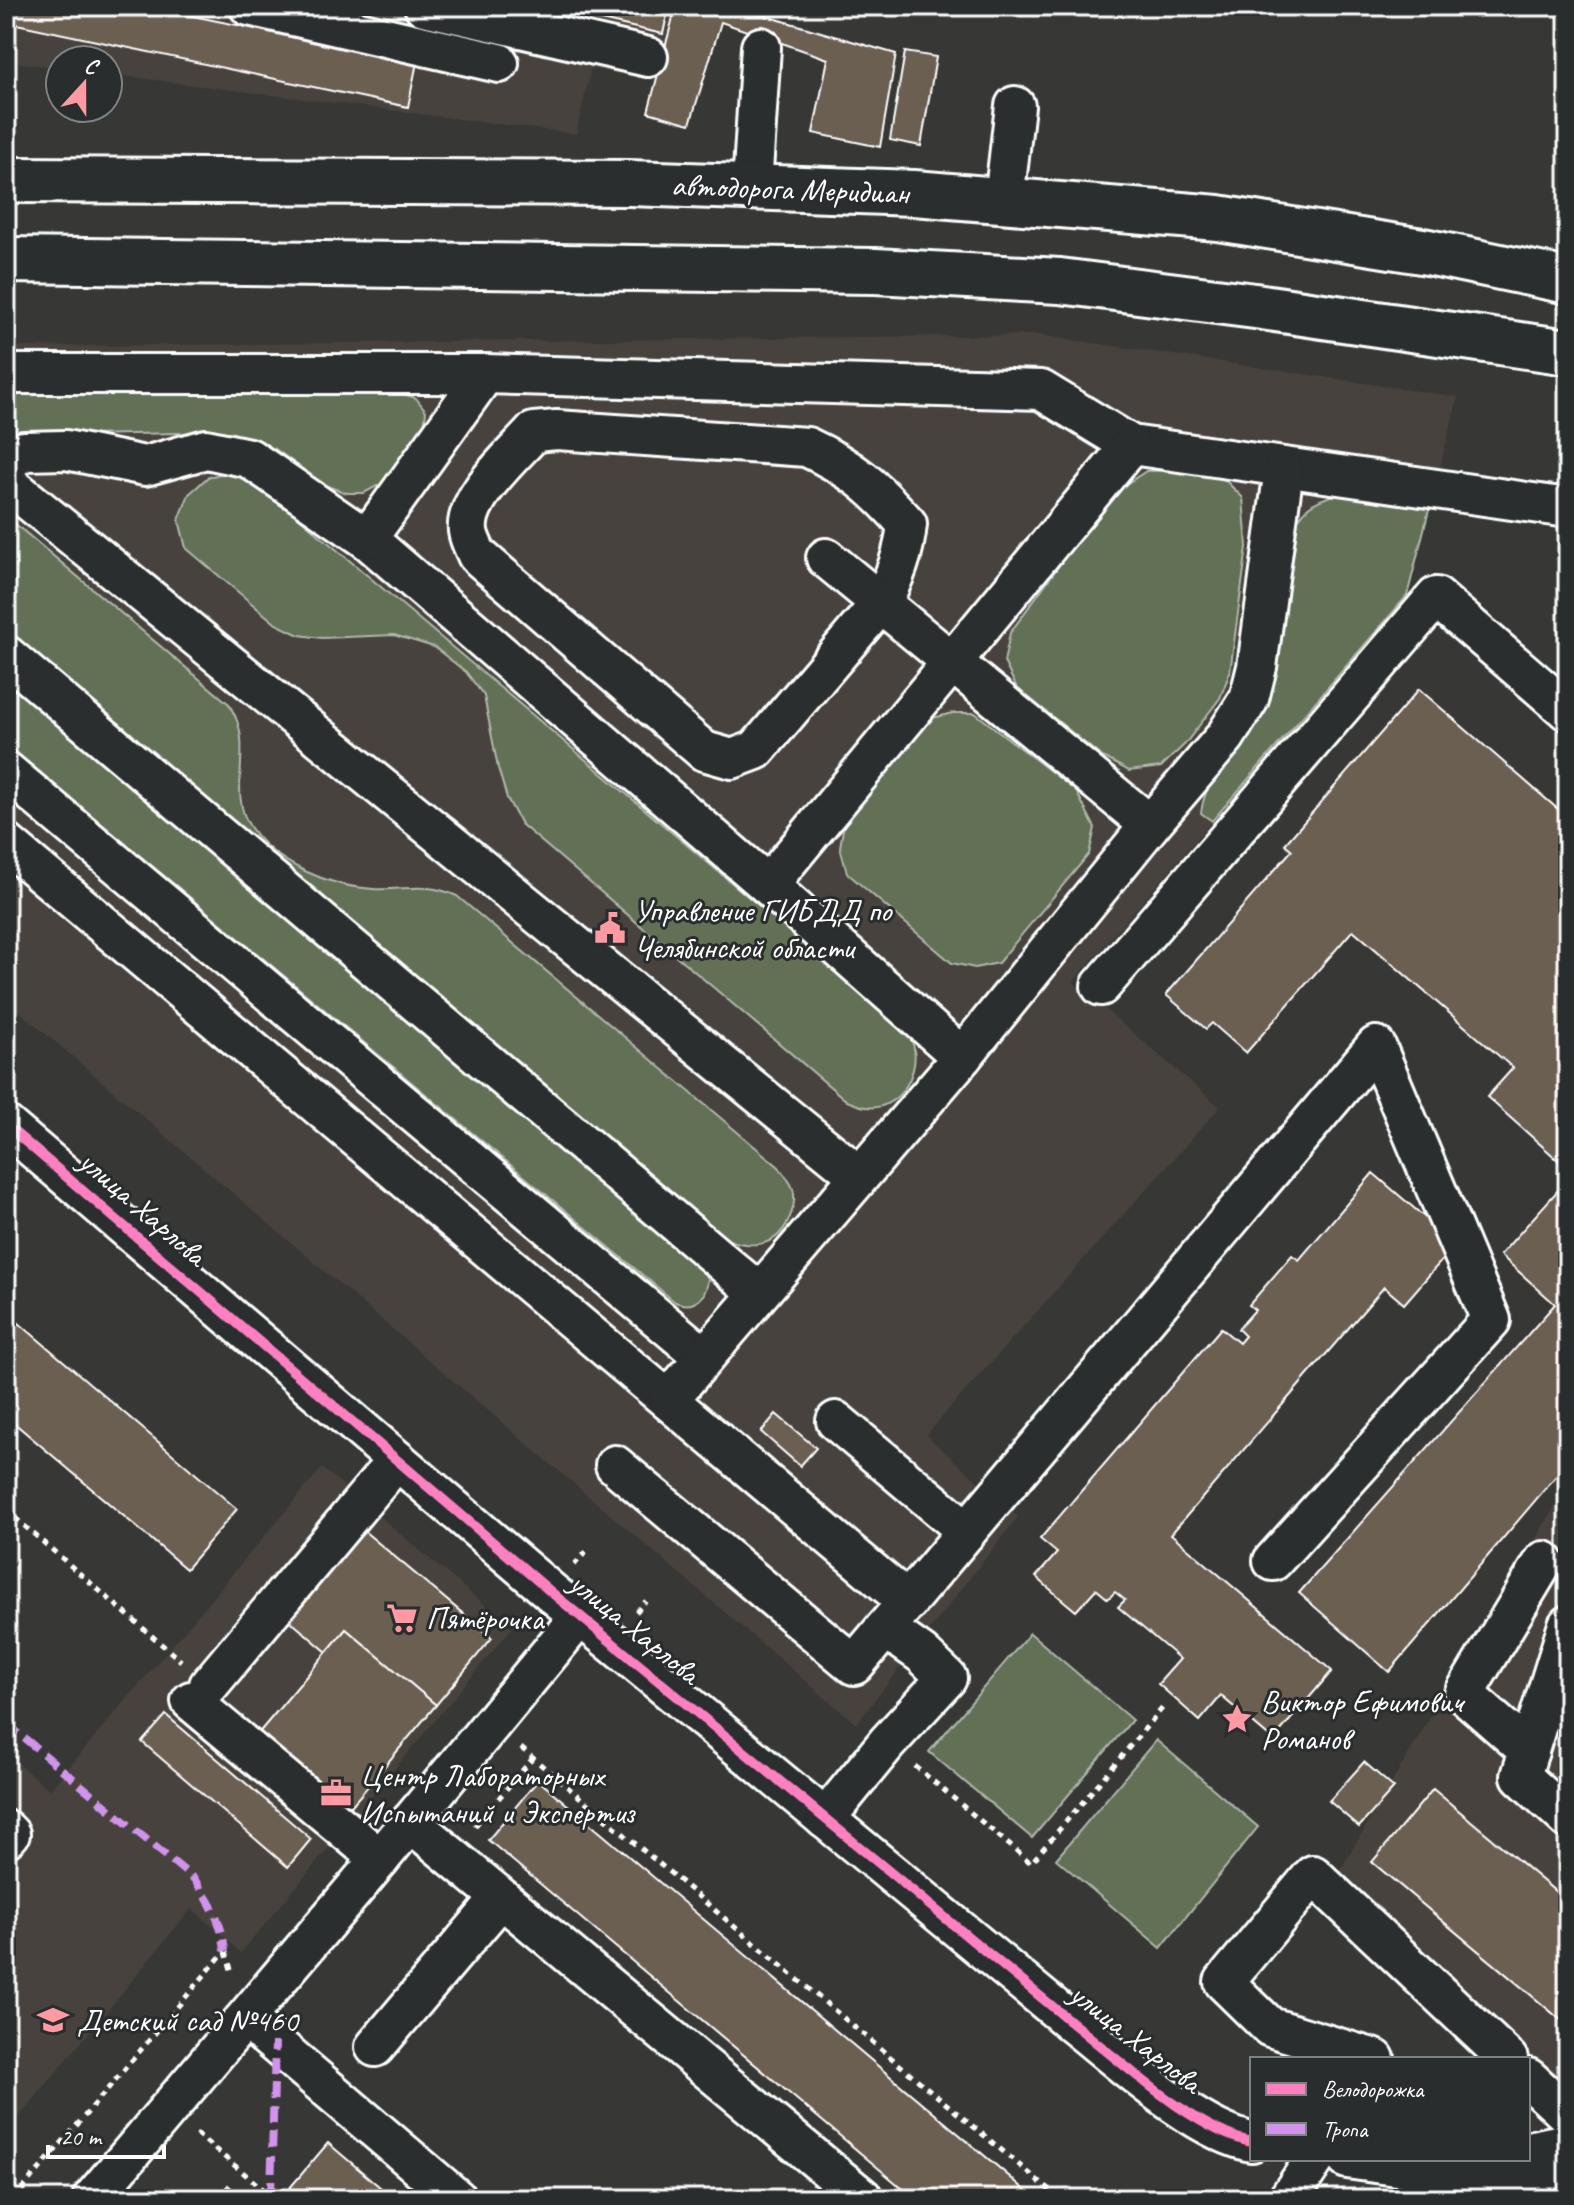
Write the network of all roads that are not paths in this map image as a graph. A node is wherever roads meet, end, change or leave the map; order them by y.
1 (249, 6) edge
2 (424, 6) edge
3 (761, 47) dead end
4 (648, 57) dead end
5 (499, 63) dead end
6 (1015, 106) dead end
7 (6, 180) edge
8 (752, 187) junction
9 (1004, 200) junction
10 (6, 260) edge
11 (1568, 281) edge
12 (1568, 352) edge
13 (6, 374) edge
14 (485, 374) junction
15 (1131, 445) junction
16 (6, 463) edge
17 (1284, 469) junction
18 (6, 482) edge
19 (1568, 508) edge
20 (367, 539) junction
21 (826, 558) dead end
22 (881, 603) junction
23 (6, 655) edge
24 (952, 662) junction
25 (1568, 711) edge
26 (6, 771) edge
27 (1150, 825) junction
28 (6, 843) edge
29 (768, 885) junction
30 (1101, 986) dead end
31 (962, 1057) junction
32 (6, 1125) edge
33 (858, 1175) junction
34 (758, 1292) junction
35 (703, 1356) junction
36 (668, 1400) junction
37 (836, 1421) dead end
38 (397, 1460) junction
39 (615, 1465) dead end
40 (967, 1531) junction
41 (1273, 1561) dead end
42 (1544, 1561) dead end
43 (581, 1615) junction
44 (897, 1615) junction
45 (1568, 1625) edge
46 (1529, 1751) junction
47 (825, 1819) junction
48 (1568, 1819) edge
49 (410, 1822) junction
50 (6, 1830) edge
51 (6, 1838) edge
52 (380, 1859) junction
53 (501, 1898) junction
54 (246, 2019) junction
55 (375, 2047) dead end
56 (1368, 2057) edge
57 (1506, 2057) edge
58 (1530, 2080) edge
59 (1568, 2115) edge
60 (1250, 2142) edge
61 (1568, 2143) edge
62 (1530, 2151) edge
63 (1314, 2161) edge
64 (1361, 2161) edge
65 (1475, 2161) edge
66 (1425, 2170) junction
67 (1568, 2184) edge
68 (92, 2199) edge
69 (457, 2199) edge
70 (864, 2199) edge
71 (1288, 2199) edge

1 - 5 street
2 - 4 street
3 - 8 street
6 - 9 street
7 - 8 main road, автодорога Меридиан
8 - 9 main road, автодорога Меридиан
9 - 11 main road, автодорога Меридиан
10 - 12 main road
13 - 14 street
14 - 15 street
14 - 20 street
15 - 17 street
15 - 24 street
16 - 20 street
17 - 19 street
17 - 27 street
18 - 33 street
20 - 29 street
21 - 22 street
22 - 22 street
22 - 24 street
23 - 34 street
24 - 27 street
24 - 29 street
25 - 30 street
26 - 35 street
27 - 31 street
28 - 36 street
29 - 31 street
31 - 33 street
32 - 38 street, улица Харлова
33 - 34 street
34 - 35 street
35 - 36 street
36 - 44 street
37 - 40 street
38 - 43 street, улица Харлова
38 - 52 street
39 - 44 street
40 - 41 street
40 - 44 street
42 - 46 street
43 - 47 street, улица Харлова
43 - 49 street
44 - 47 street
45 - 46 street
46 - 48 street
47 - 60 street, улица Харлова
49 - 52 street
49 - 53 street
50 - 51 street
52 - 54 street
53 - 55 street
53 - 70 street
54 - 68 street
54 - 69 street
56 - 57 street
58 - 59 street
61 - 62 street
63 - 71 street
64 - 66 street
65 - 66 street
66 - 67 street

